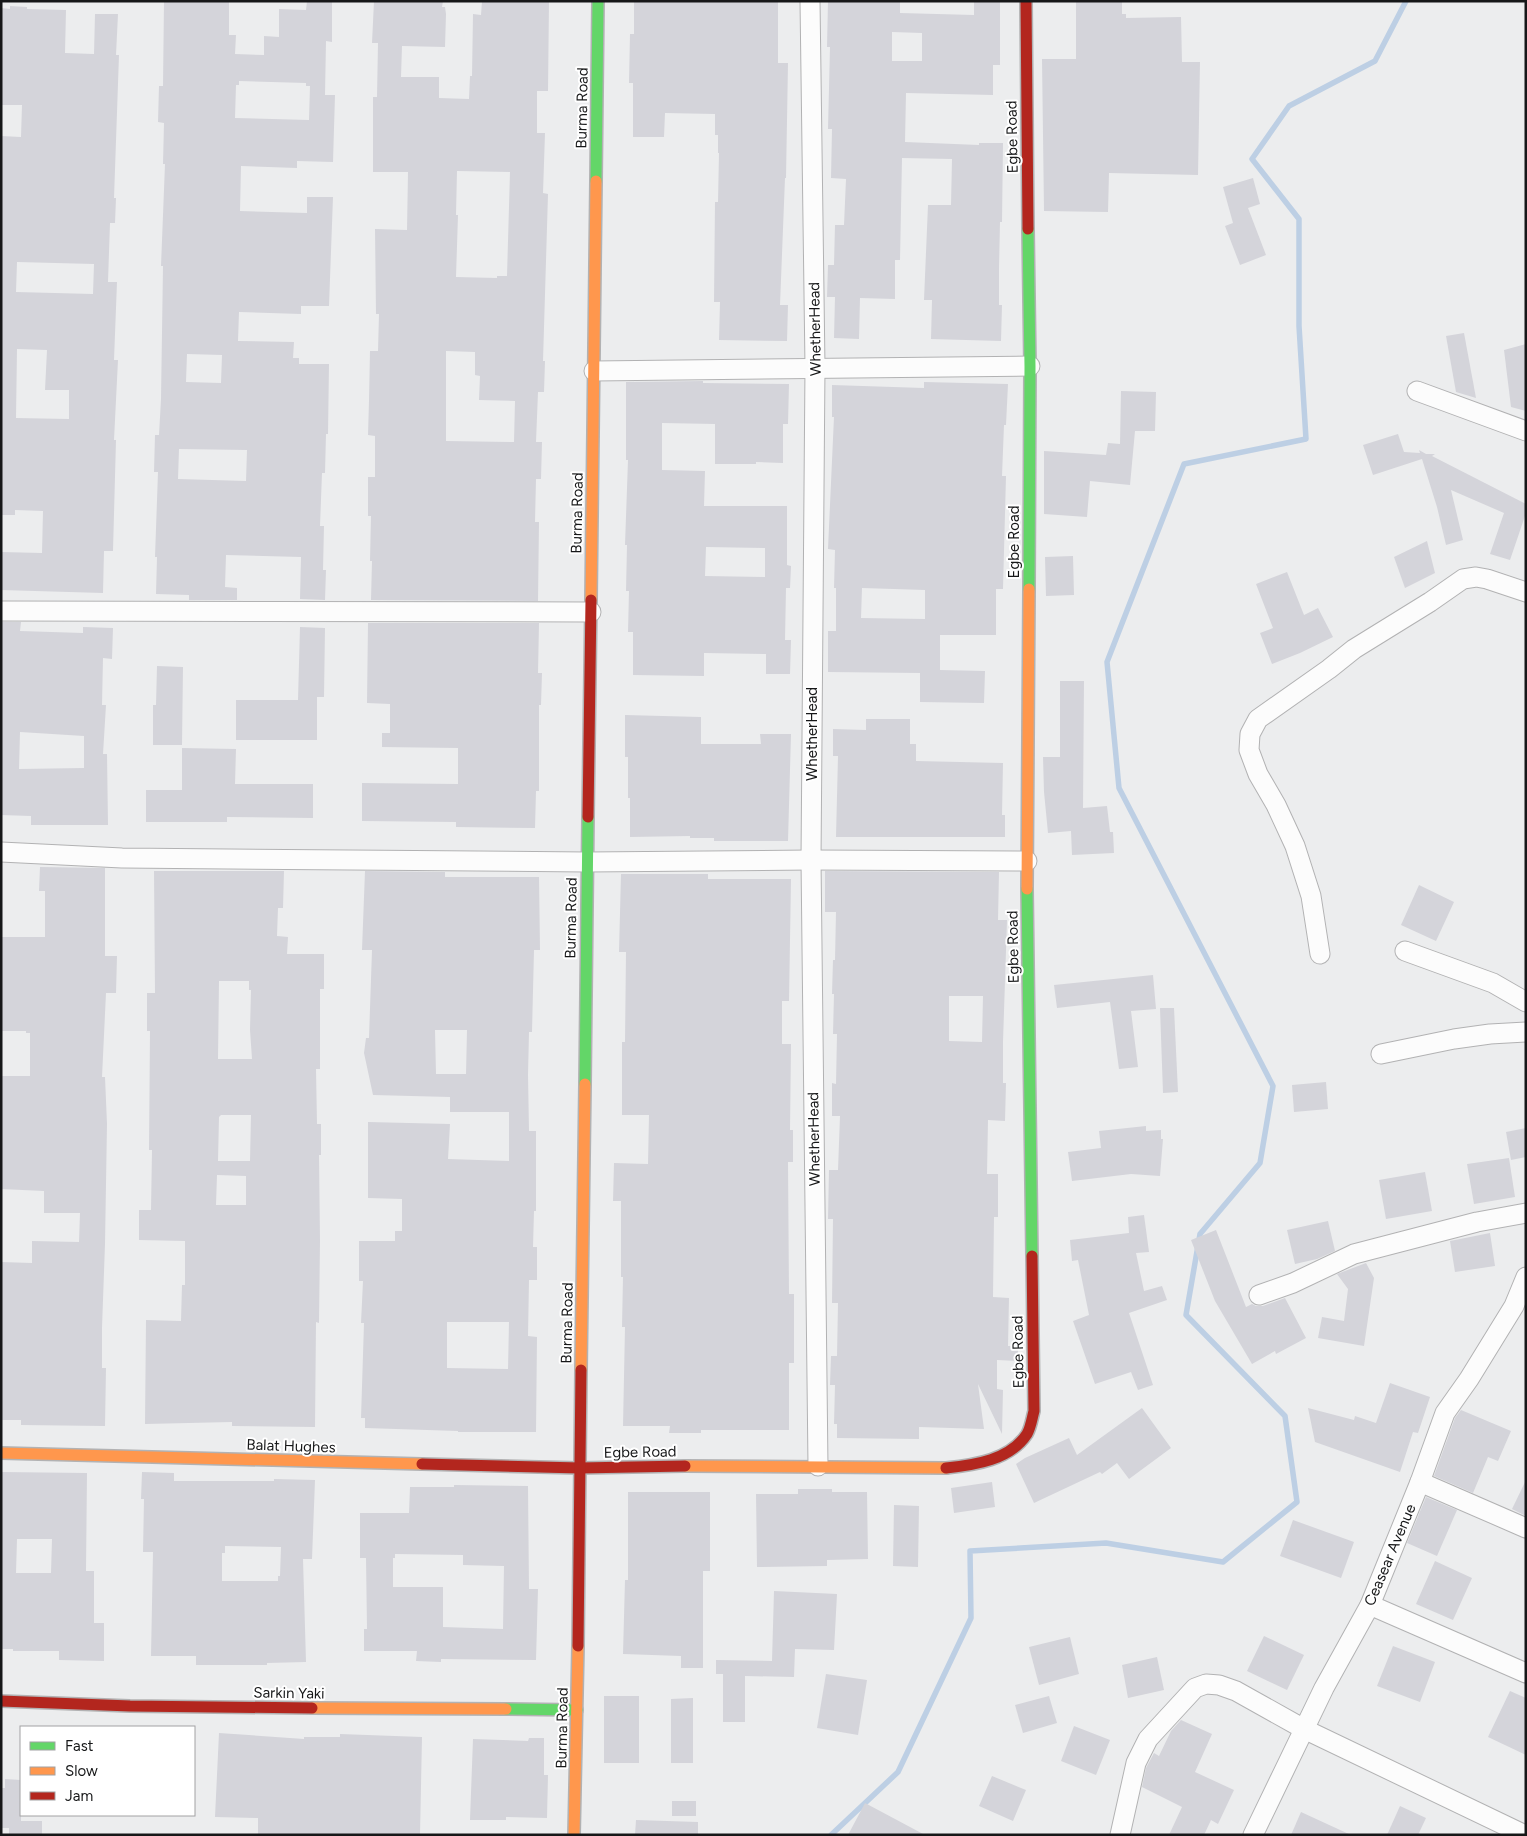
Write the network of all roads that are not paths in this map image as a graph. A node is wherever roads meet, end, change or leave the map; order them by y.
1 (598, 1) edge
2 (810, 1) edge
3 (1026, 1) edge
4 (1030, 366) junction
5 (815, 367) junction
6 (594, 370) junction
7 (1417, 391) dead end
8 (1526, 431) edge
9 (1526, 592) edge
10 (1, 611) edge
11 (590, 612) junction
12 (1, 852) edge
13 (811, 860) junction
14 (1027, 861) junction
15 (587, 862) junction
16 (1404, 951) dead end
17 (1320, 954) dead end
18 (1526, 1002) edge
19 (1526, 1032) edge
20 (1381, 1054) dead end
21 (1526, 1213) edge
22 (1526, 1277) edge
23 (1258, 1295) dead end
24 (1, 1453) edge
25 (818, 1466) junction
26 (580, 1468) junction
27 (1420, 1482) junction
28 (1526, 1528) edge
29 (1370, 1605) junction
30 (1526, 1673) edge
31 (1, 1701) edge
32 (577, 1710) junction
33 (1304, 1728) junction
34 (574, 1835) edge
35 (1120, 1835) edge
36 (1253, 1835) edge
37 (1525, 1835) edge

1 - 6 street, Burma Road
2 - 5 street, WhetherHead
3 - 4 street, Egbe Road
4 - 5 street
4 - 14 street, Egbe Road
5 - 6 street
5 - 13 street, WhetherHead
6 - 11 street, Burma Road
7 - 8 street
9 - 17 street
10 - 11 street
11 - 15 street, Burma Road
12 - 15 street
13 - 14 street
13 - 15 street
13 - 25 street, WhetherHead
14 - 25 street, Egbe Road
15 - 26 street, Burma Road
16 - 18 street
19 - 20 street
21 - 23 street
22 - 27 street, Ceasear Avenue
24 - 26 street, Balat Hughes
25 - 26 street, Egbe Road
26 - 32 street, Burma Road
27 - 28 street
27 - 29 street, Ceasear Avenue
29 - 30 street
29 - 33 street, Ceasear Avenue
31 - 32 street, Sarkin Yaki
32 - 34 street, Burma Road
33 - 35 street
33 - 36 street, Ceasear Avenue
33 - 37 street

